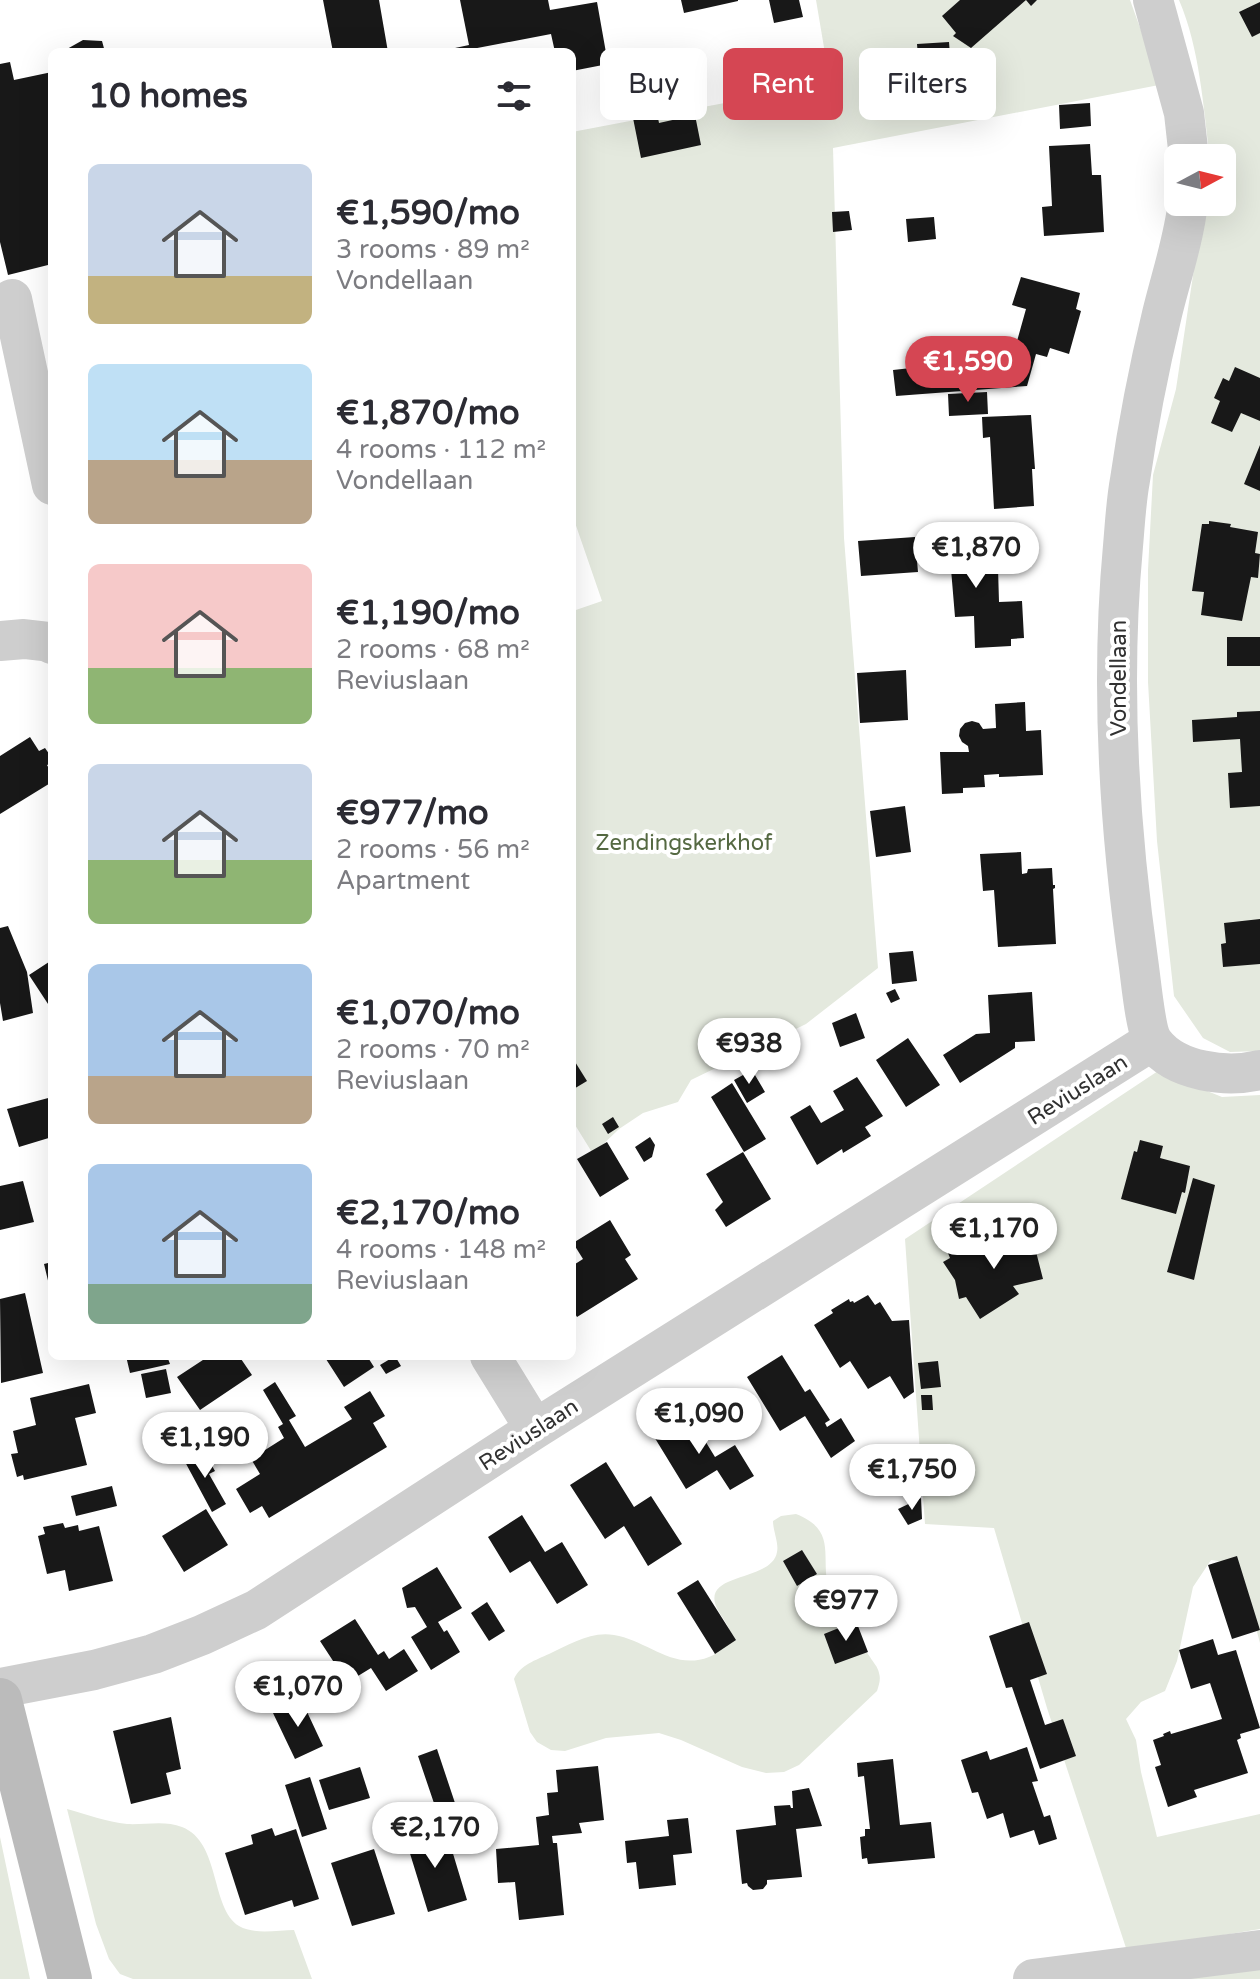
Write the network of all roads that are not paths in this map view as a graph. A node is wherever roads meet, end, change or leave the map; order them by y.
1 (1153, 0) edge
2 (1187, 144) edge
3 (1185, 216) edge
4 (12, 299) dead end
5 (48, 466) edge
6 (48, 640) edge
7 (0, 641) edge
8 (1152, 1041) junction
9 (1260, 1070) edge
10 (492, 1360) edge
11 (535, 1429) junction
12 (0, 1688) edge
13 (0, 1700) edge
14 (1260, 1950) edge
15 (70, 1979) edge
16 (1033, 1979) edge

1 - 2 street
3 - 8 street, Vondellaan
4 - 5 street
6 - 7 street
8 - 9 street
8 - 11 street, Reviuslaan
10 - 11 street
11 - 12 street, Reviuslaan
13 - 15 main road
14 - 16 street

